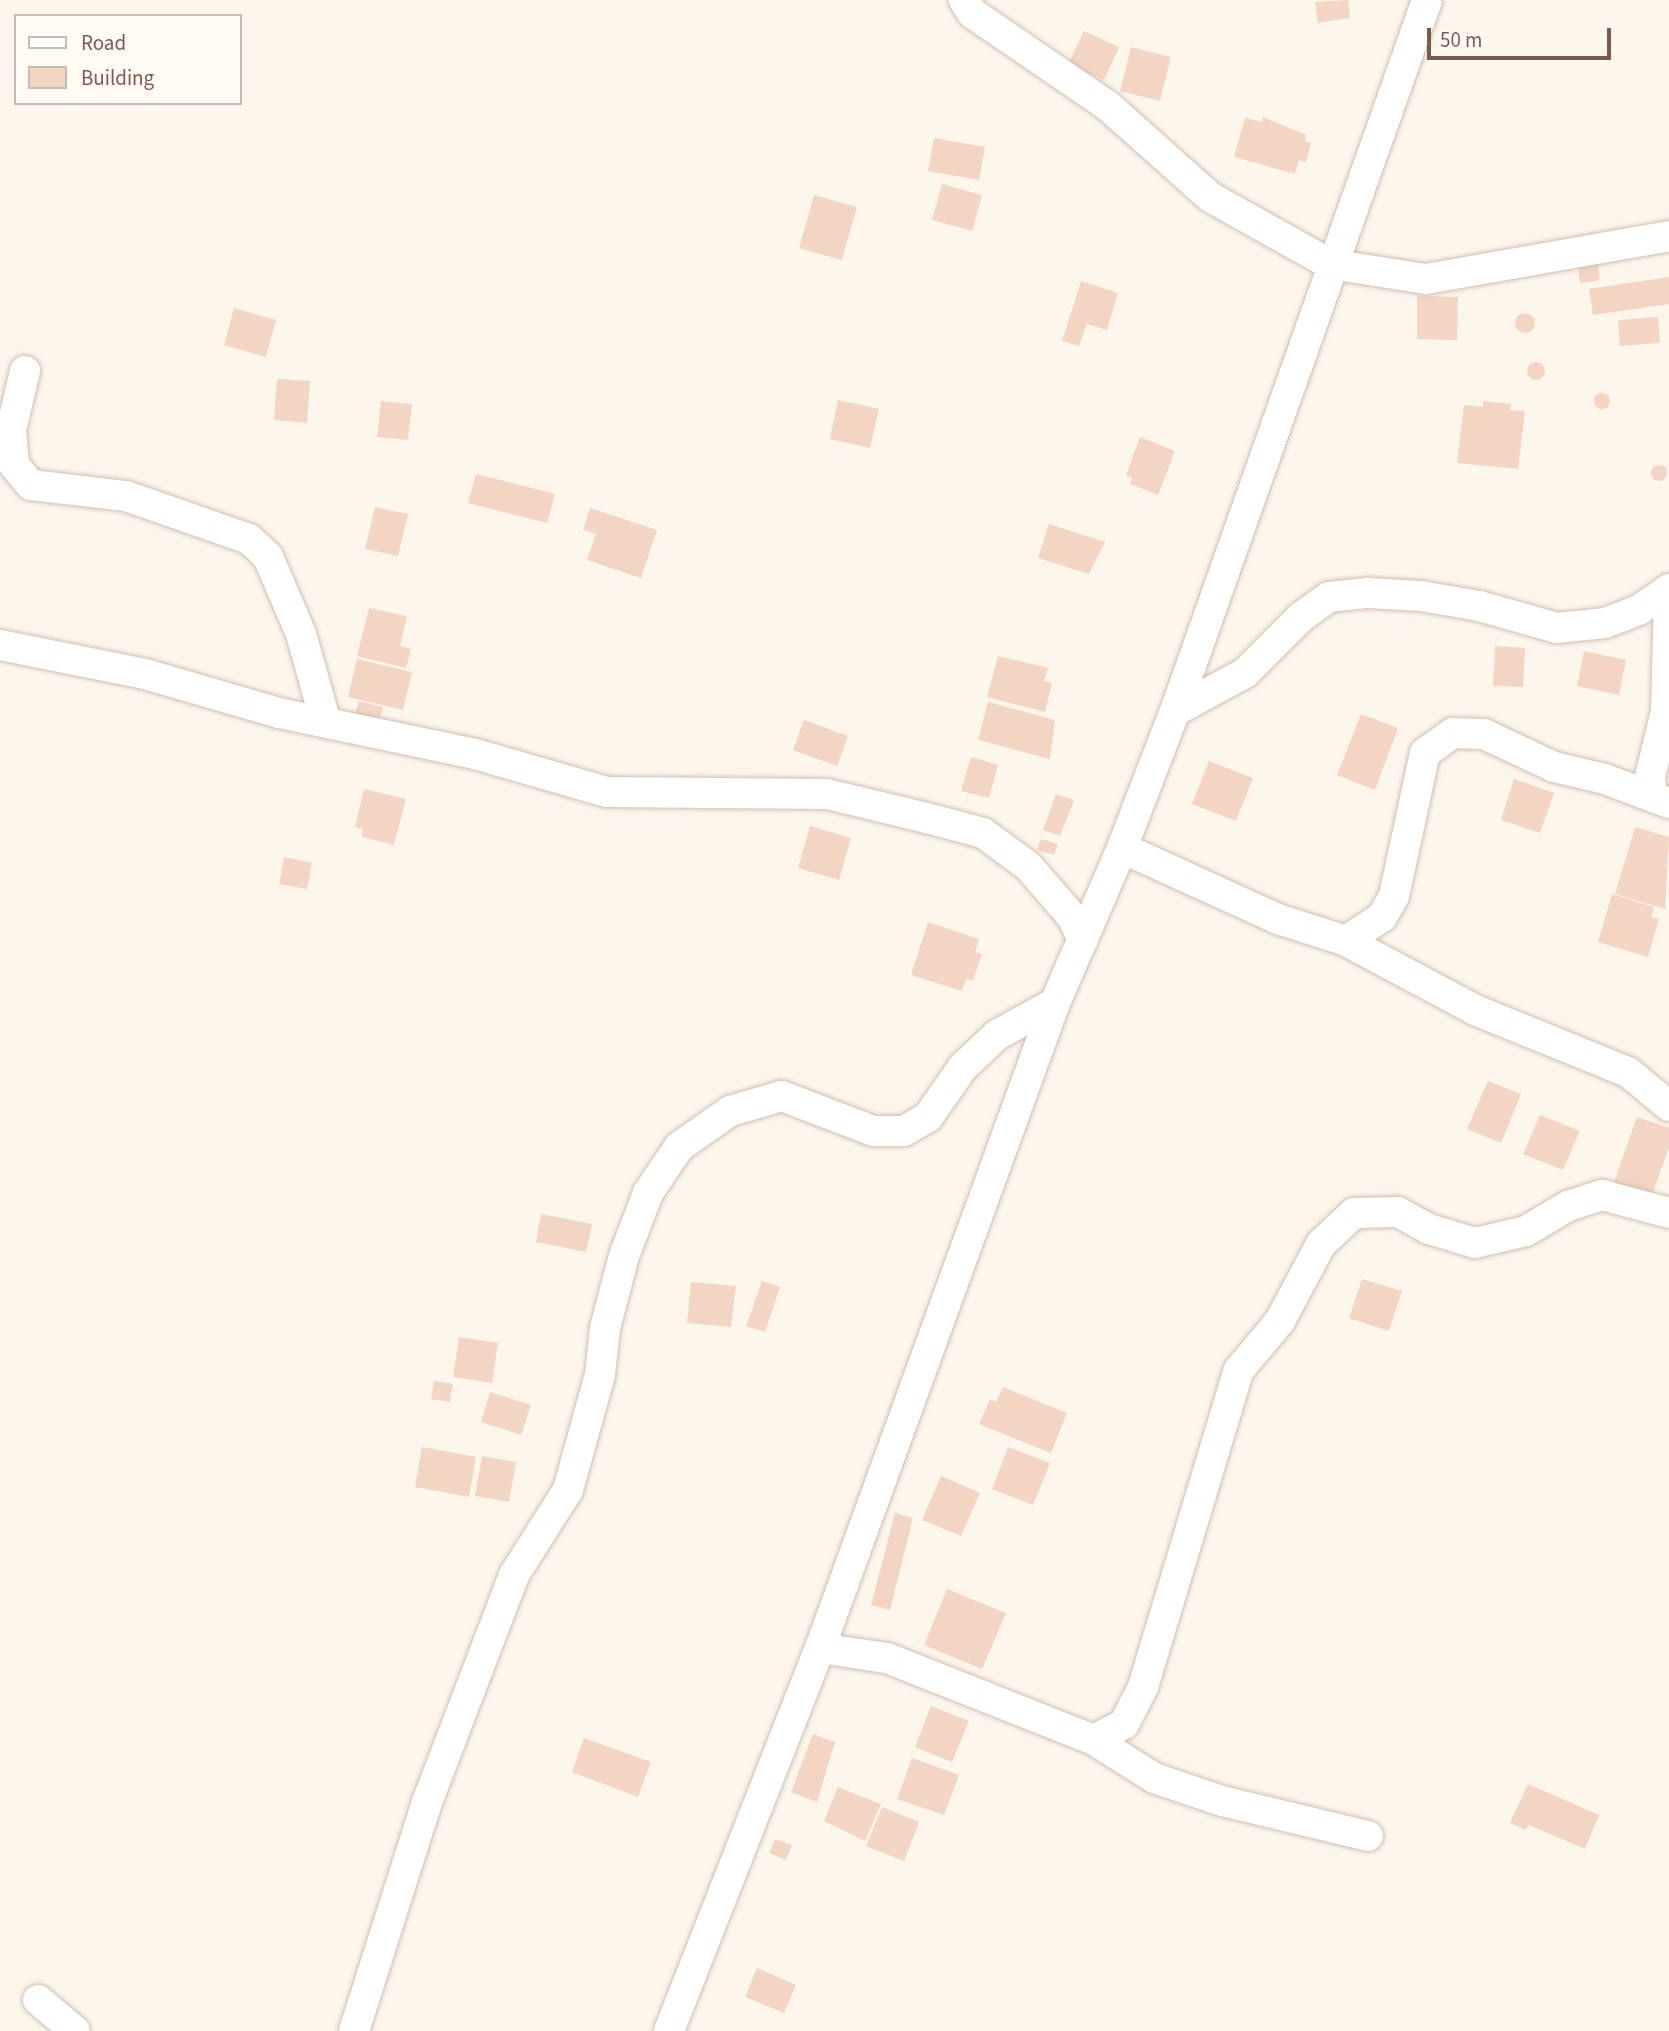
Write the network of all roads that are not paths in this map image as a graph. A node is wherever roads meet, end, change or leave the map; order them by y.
1 (964, 0) edge
2 (1427, 0) edge
3 (1669, 236) edge
4 (1330, 264) junction
5 (25, 371) dead end
6 (1669, 589) edge
7 (1669, 596) edge
8 (0, 645) edge
9 (1175, 711) junction
10 (326, 723) junction
11 (1660, 800) edge
12 (1122, 848) junction
13 (1083, 940) junction
14 (1346, 941) junction
15 (1055, 1003) junction
16 (1669, 1106) edge
17 (1669, 1213) edge
18 (820, 1648) junction
19 (1094, 1740) junction
20 (1368, 1836) dead end
21 (38, 2000) dead end
22 (75, 2031) edge
23 (354, 2031) edge
24 (669, 2031) edge

1 - 4 street
2 - 4 street
3 - 4 street
4 - 9 street
5 - 10 street
6 - 9 street
7 - 11 street
8 - 10 street
9 - 12 street
10 - 13 street
11 - 14 street
12 - 13 street
12 - 14 street
13 - 15 street
14 - 16 street
15 - 18 street
15 - 23 street
17 - 19 street
18 - 19 street
18 - 24 street
19 - 20 street
21 - 22 street

